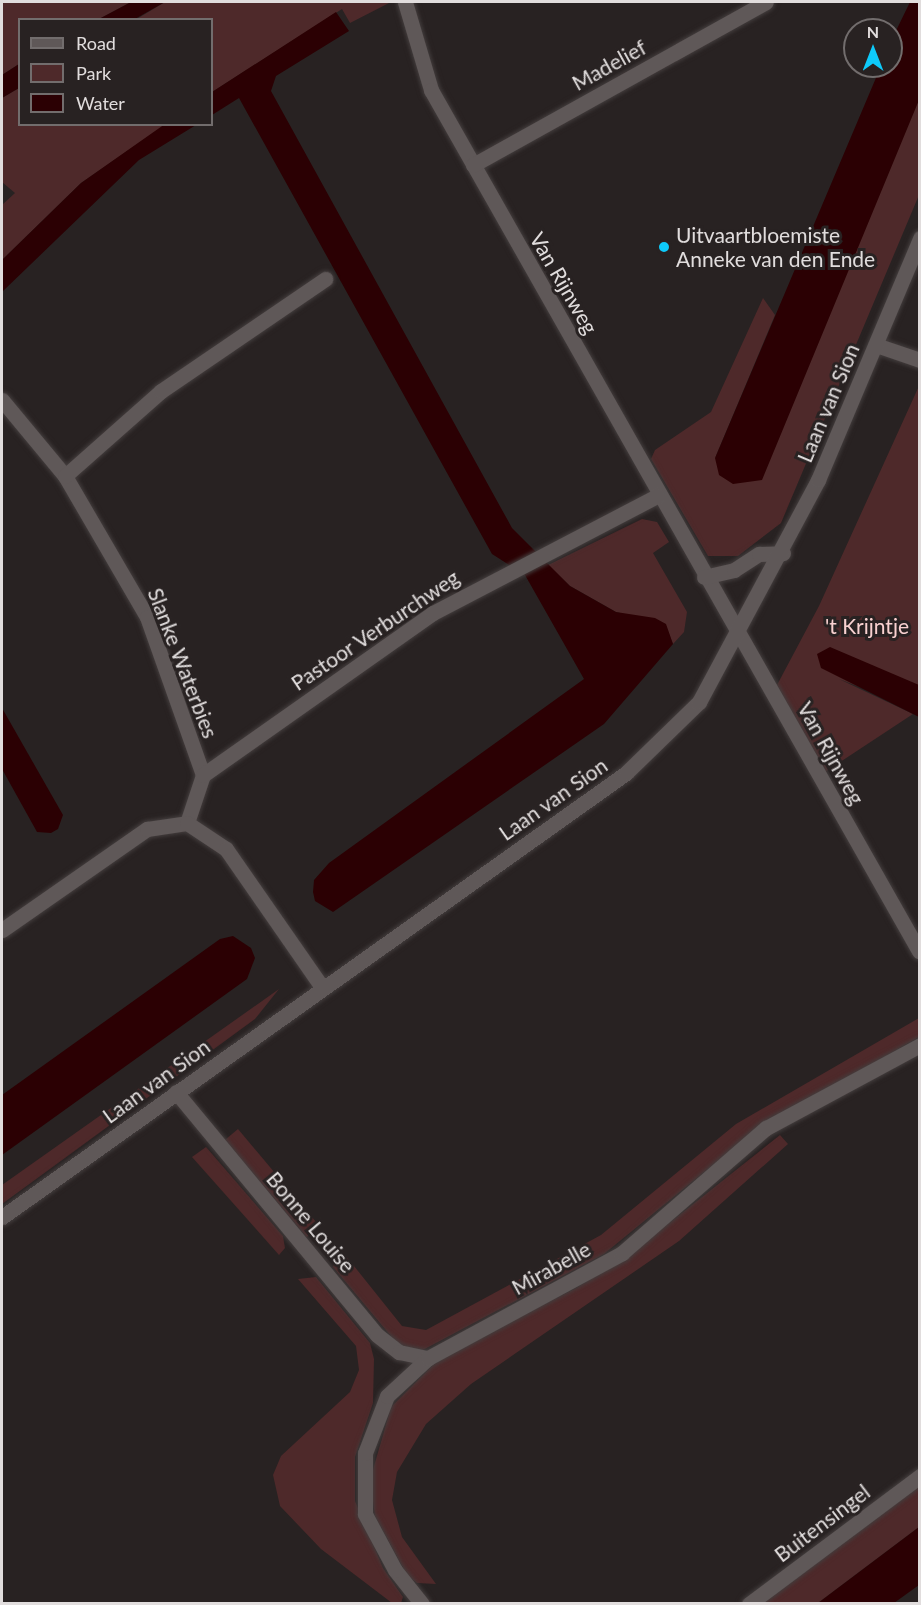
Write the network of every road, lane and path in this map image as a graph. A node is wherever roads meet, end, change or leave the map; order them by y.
1 (405, 2) edge
2 (766, 2) edge
3 (473, 165) junction
4 (920, 238) edge
5 (325, 279) dead end
6 (876, 345) junction
7 (920, 360) edge
8 (2, 400) edge
9 (65, 476) junction
10 (657, 496) junction
11 (783, 553) junction
12 (705, 577) junction
13 (738, 636) junction
14 (203, 775) junction
15 (187, 823) junction
16 (2, 930) edge
17 (919, 951) edge
18 (322, 987) junction
19 (920, 1045) edge
20 (176, 1092) junction
21 (2, 1217) edge
22 (428, 1358) junction
23 (920, 1476) edge
24 (422, 1604) edge
25 (749, 1604) edge

1 - 3 street, Van Rijnweg
2 - 3 street, Madelief
3 - 10 street, Van Rijnweg
4 - 6 street, Laan van Sion
5 - 9 street
6 - 7 street
6 - 11 street, Laan van Sion
8 - 9 street, Slanke Waterbies
9 - 14 street, Slanke Waterbies
10 - 12 street, Van Rijnweg
10 - 14 street, Pastoor Verburchweg
11 - 12 street
11 - 13 street, Laan van Sion
12 - 13 street, Van Rijnweg
13 - 17 street, Van Rijnweg
13 - 18 street, Laan van Sion
14 - 15 street
15 - 16 street
15 - 18 street
18 - 20 street, Laan van Sion
19 - 22 street, Mirabelle
20 - 21 street, Laan van Sion
20 - 22 street, Bonne Louise
22 - 24 street, Mirabelle
23 - 25 street, Buitensingel

